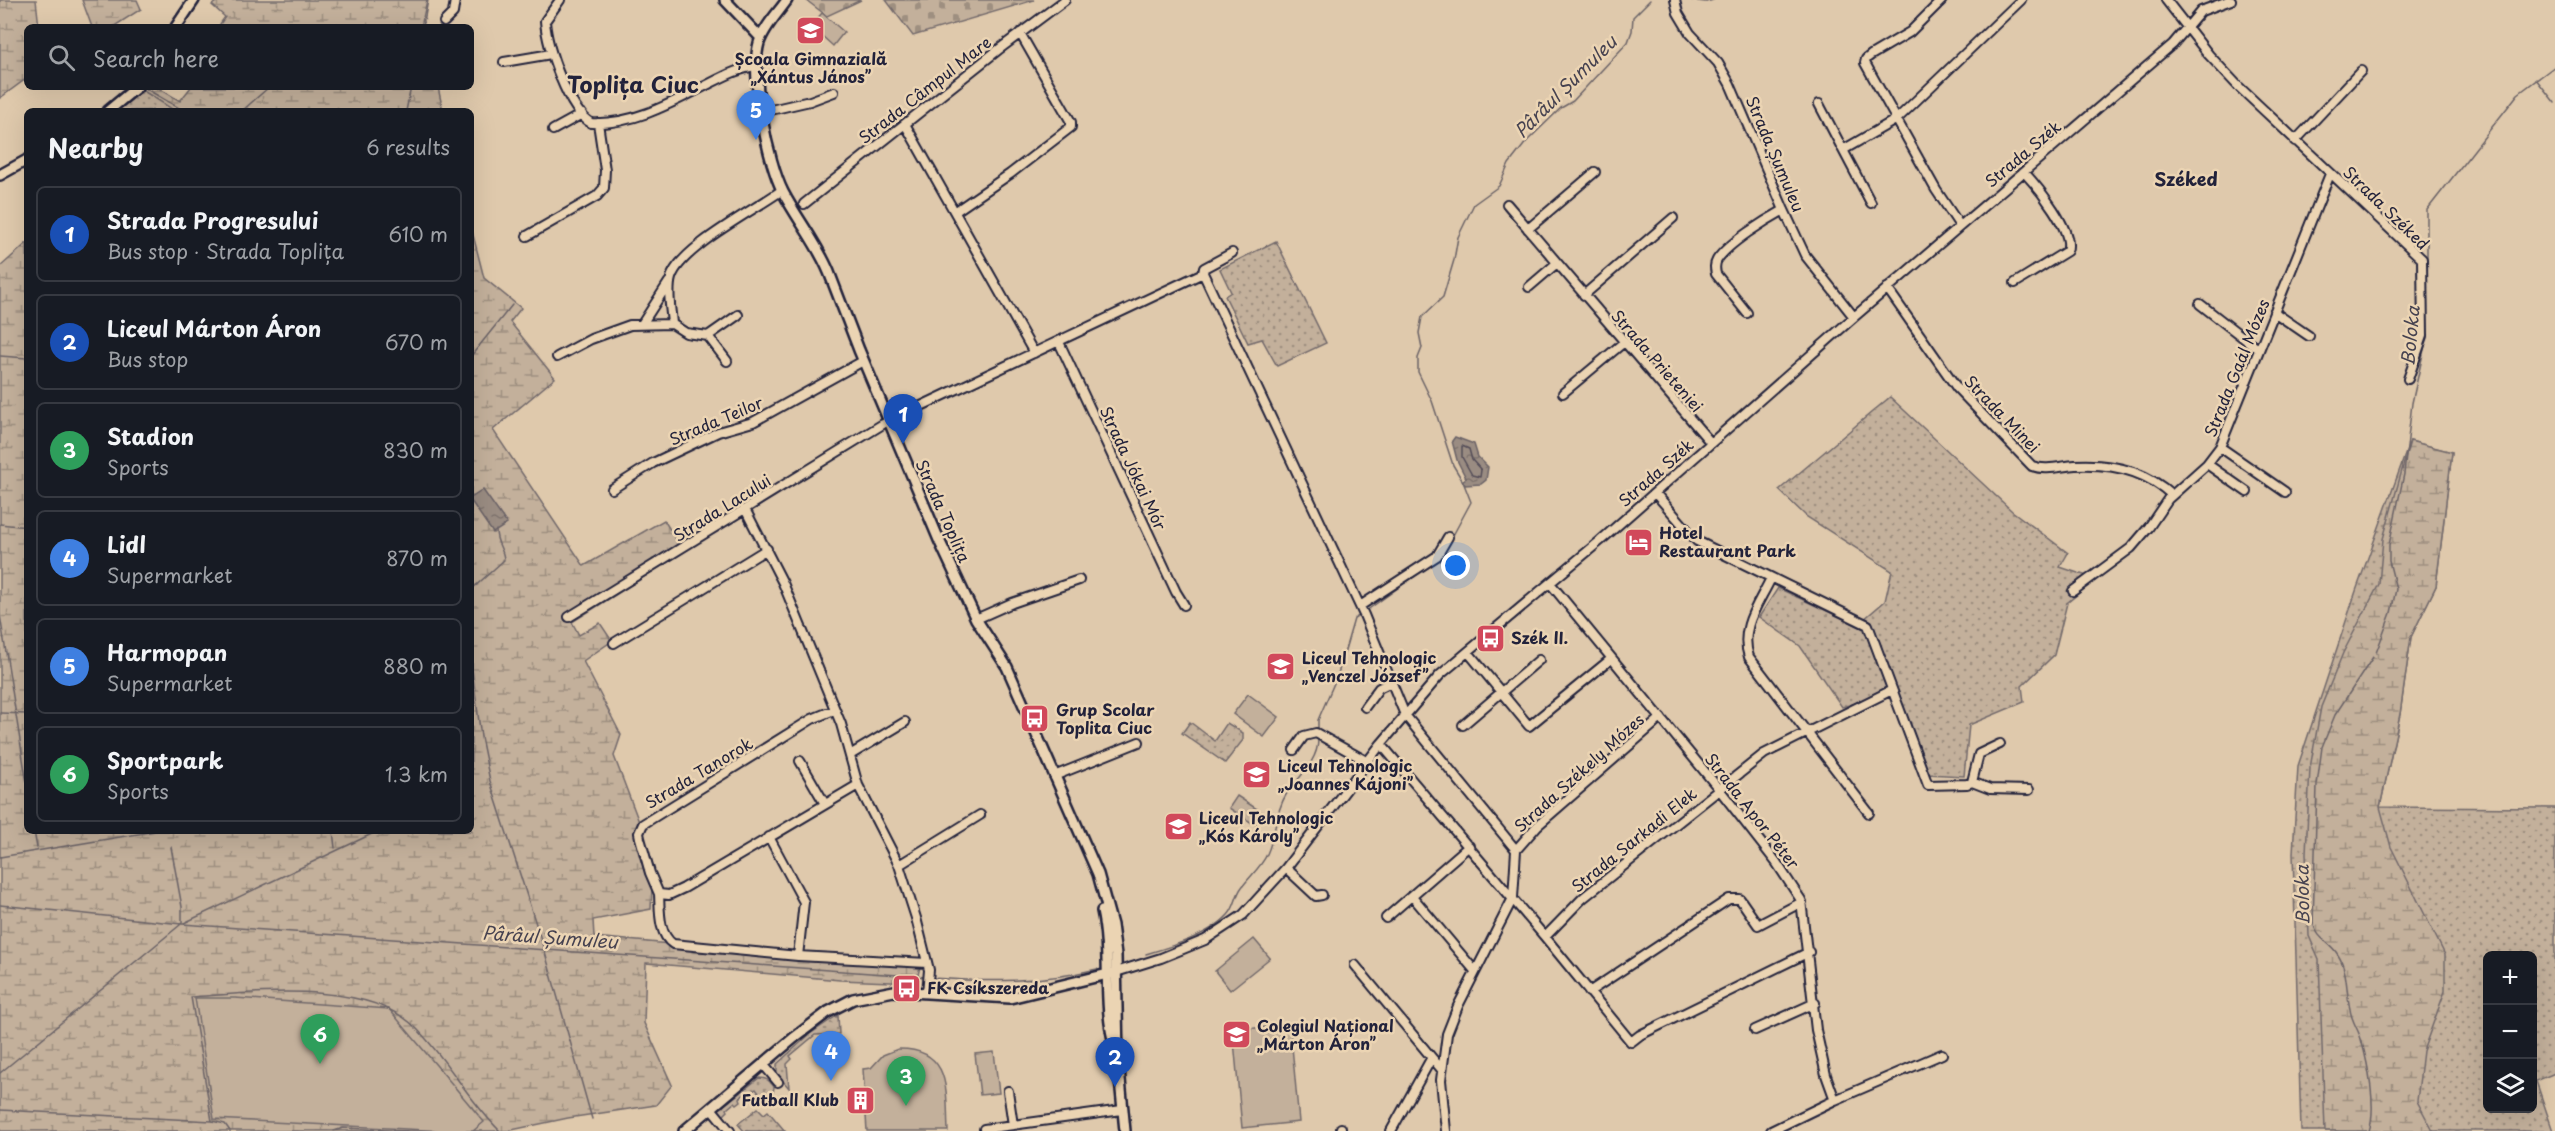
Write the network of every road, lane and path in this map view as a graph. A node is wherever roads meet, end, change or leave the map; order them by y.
1 (194, 0) edge
2 (455, 0) edge
3 (560, 0) edge
4 (725, 0) edge
5 (787, 0) edge
6 (1065, 0) edge
7 (1943, 0) edge
8 (2021, 0) edge
9 (2166, 0) edge
10 (2231, 0) edge
11 (1675, 1) edge
12 (444, 22) dead end
13 (178, 24) edge
14 (2187, 29) junction
15 (1020, 33) junction
16 (761, 38) junction
17 (551, 54) junction
18 (504, 62) dead end
19 (757, 66) junction
20 (2361, 71) dead end
21 (132, 90) edge
22 (834, 92) dead end
23 (1819, 104) dead end
24 (111, 108) edge
25 (762, 112) junction
26 (582, 114) junction
27 (1897, 119) junction
28 (598, 123) junction
29 (905, 124) junction
30 (553, 130) dead end
31 (2295, 141) junction
32 (1843, 150) junction
33 (24, 162) edge
34 (1595, 172) dead end
35 (2024, 172) junction
36 (2330, 174) junction
37 (0, 175) edge
38 (782, 190) junction
39 (1871, 203) dead end
40 (804, 204) dead end
41 (1507, 204) dead end
42 (1784, 210) junction
43 (956, 211) junction
44 (1673, 218) dead end
45 (1960, 226) junction
46 (1528, 229) junction
47 (528, 236) dead end
48 (1232, 253) dead end
49 (1557, 263) junction
50 (1203, 273) junction
51 (670, 280) junction
52 (2015, 284) dead end
53 (1529, 287) dead end
54 (1887, 288) junction
55 (1584, 295) junction
56 (2200, 304) dead end
57 (2274, 312) junction
58 (1747, 313) dead end
59 (738, 315) dead end
60 (1854, 317) junction
61 (642, 324) junction
62 (672, 324) junction
63 (708, 336) junction
64 (2309, 336) dead end
65 (1059, 342) junction
66 (1623, 343) junction
67 (2258, 348) junction
68 (1034, 353) junction
69 (557, 357) dead end
70 (727, 361) dead end
71 (863, 361) junction
72 (2408, 379) dead end
73 (1563, 393) dead end
74 (889, 421) junction
75 (1711, 444) junction
76 (2220, 447) junction
77 (2207, 464) junction
78 (612, 489) dead end
79 (2247, 492) dead end
80 (2285, 492) dead end
81 (1655, 493) junction
82 (2172, 495) junction
83 (745, 509) junction
84 (1448, 537) dead end
85 (767, 549) junction
86 (1771, 578) junction
87 (1079, 580) dead end
88 (1550, 583) junction
89 (2073, 591) dead end
90 (1184, 605) dead end
91 (1361, 610) junction
92 (569, 617) dead end
93 (976, 619) junction
94 (614, 643) dead end
95 (1468, 652) junction
96 (1611, 659) junction
97 (1539, 660) dead end
98 (1392, 682) junction
99 (1892, 690) junction
100 (1501, 692) junction
101 (1365, 707) dead end
102 (834, 710) junction
103 (1405, 715) junction
104 (1661, 718) junction
105 (905, 722) dead end
106 (1463, 725) dead end
107 (1806, 732) junction
108 (1139, 742) dead end
109 (1381, 744) junction
110 (2000, 744) dead end
111 (1294, 750) dead end
112 (850, 755) junction
113 (800, 761) dead end
114 (1368, 762) junction
115 (1054, 776) junction
116 (1972, 782) junction
117 (858, 784) junction
118 (1719, 789) junction
119 (2029, 790) dead end
120 (825, 804) junction
121 (1869, 813) dead end
122 (980, 815) dead end
123 (769, 837) junction
124 (1469, 846) junction
125 (1516, 850) junction
126 (899, 865) junction
127 (1286, 868) junction
128 (659, 894) junction
129 (1322, 895) dead end
130 (1412, 896) junction
131 (1513, 898) junction
132 (1802, 902) junction
133 (1386, 918) dead end
134 (1545, 936) junction
135 (1809, 952) junction
136 (798, 956) junction
137 (927, 963) junction
138 (1355, 965) dead end
139 (1475, 971) junction
140 (1112, 974) junction
141 (1590, 992) junction
142 (927, 993) junction
143 (1815, 1003) junction
144 (1755, 1030) dead end
145 (1942, 1054) dead end
146 (1431, 1059) junction
147 (763, 1064) junction
148 (1442, 1070) junction
149 (778, 1082) dead end
150 (1008, 1091) dead end
151 (1835, 1100) junction
152 (711, 1108) junction
153 (1122, 1110) junction
154 (1013, 1125) junction
155 (984, 1129) dead end
156 (684, 1131) edge
157 (730, 1131) edge
158 (1125, 1131) edge
159 (1391, 1131) edge
160 (1446, 1131) edge
161 (1771, 1131) edge

1 - 13 main road
2 - 12 street
3 - 17 street
4 - 16 main road
5 - 16 main road, Strada Toplița
6 - 15 street, Strada Câmpul Mare
7 - 27 street
8 - 27 street
9 - 14 street
10 - 14 street, Strada Szék
11 - 42 street, Strada Șumuleu
14 - 31 street, Strada Széked
14 - 35 street, Strada Szék
15 - 29 street, Strada Câmpul Mare
15 - 43 street
16 - 19 main road, Strada Toplița
17 - 18 street
17 - 26 street
19 - 25 main road, Strada Toplița
19 - 28 street
20 - 31 street
21 - 24 main road
22 - 25 street
23 - 32 street
25 - 38 main road, Strada Toplița
26 - 28 street
26 - 30 street
27 - 32 street
27 - 45 street
28 - 47 street
29 - 40 street, Strada Câmpul Mare
29 - 43 street
31 - 36 street, Strada Széked
32 - 39 street
33 - 37 main road
34 - 46 street
35 - 45 street, Strada Szék
35 - 52 street
36 - 57 street, Strada Gaál Mózes
36 - 72 street, Strada Széked
38 - 51 street
38 - 71 main road, Strada Toplița
41 - 46 street, Strada Prieteniei
42 - 58 street
42 - 60 street, Strada Șumuleu
43 - 68 street
44 - 55 street
45 - 54 street, Strada Szék
46 - 49 street, Strada Prieteniei
48 - 50 street, Strada Lacului
49 - 53 street
49 - 55 street, Strada Prieteniei
50 - 65 street, Strada Lacului
50 - 91 street
51 - 61 street
51 - 62 street
54 - 60 street, Strada Szék
54 - 82 street, Strada Minei
55 - 66 street, Strada Prieteniei
56 - 67 street
57 - 64 street
57 - 67 street, Strada Gaál Mózes
59 - 63 street
60 - 75 street, Strada Szék
61 - 62 street
61 - 69 street
62 - 63 street
63 - 70 street
65 - 68 street, Strada Lacului
65 - 90 street, Strada Jókai Mór
66 - 73 street
66 - 75 street, Strada Prieteniei
67 - 76 street, Strada Gaál Mózes
68 - 74 street, Strada Lacului
71 - 74 main road, Strada Toplița
71 - 78 street, Strada Teilor
74 - 83 street, Strada Lacului
74 - 93 main road, Strada Toplița
75 - 81 street, Strada Szék
76 - 77 street, Strada Gaál Mózes
76 - 80 street
77 - 79 street
77 - 82 street, Strada Gaál Mózes
81 - 86 street
81 - 88 street, Strada Szék
82 - 89 street, Strada Gaál Mózes
83 - 85 street
83 - 92 street, Strada Lacului
84 - 91 street
85 - 94 street
85 - 102 street
86 - 99 street
86 - 107 street
87 - 93 street
88 - 95 street, Strada Szék
88 - 96 street, Strada Apor Péter
91 - 98 street
93 - 115 main road, Strada Toplița
95 - 100 street
95 - 103 street, Strada Szék
96 - 100 street
96 - 104 street, Strada Apor Péter
97 - 100 street
98 - 101 street
98 - 103 street
99 - 107 street, Strada Sarkadi Elek
99 - 116 street
100 - 106 street
102 - 112 street
102 - 128 street, Strada Tanorok
103 - 109 street, Strada Szék
103 - 125 street
104 - 118 street, Strada Apor Péter
104 - 125 street, Strada Székely Mózes
105 - 112 street
107 - 118 street, Strada Sarkadi Elek
107 - 121 street
108 - 115 street
109 - 114 street, Strada Szék
109 - 124 street
110 - 116 street
111 - 114 street
112 - 117 street
113 - 120 street
114 - 127 street, Strada Szék
115 - 140 main road, Strada Toplița
116 - 119 street
117 - 120 street
117 - 126 street
118 - 132 street, Strada Apor Péter
118 - 134 street, Strada Sarkadi Elek
120 - 123 street
122 - 126 street
123 - 128 street
123 - 136 street
124 - 130 street
124 - 131 street
125 - 131 street
126 - 137 street
127 - 129 street
127 - 140 street, Strada Szék
128 - 136 street, Strada Tanorok
130 - 133 street
130 - 139 street
131 - 134 street
131 - 139 street
132 - 135 street, Strada Apor Péter
132 - 141 street
134 - 141 street
135 - 141 street
135 - 143 street, Strada Apor Péter
136 - 137 street, Strada Tanorok
137 - 142 street
138 - 146 street
139 - 148 street
140 - 142 main road
140 - 153 main road, Strada Toplița
142 - 147 main road
143 - 144 street
143 - 151 street, Strada Apor Péter
145 - 151 street
146 - 148 street
146 - 159 street
147 - 149 street
147 - 152 main road
148 - 160 street
150 - 154 street
151 - 161 street
152 - 156 main road
152 - 157 street
153 - 154 street
153 - 158 main road, Strada Toplița
154 - 155 street

